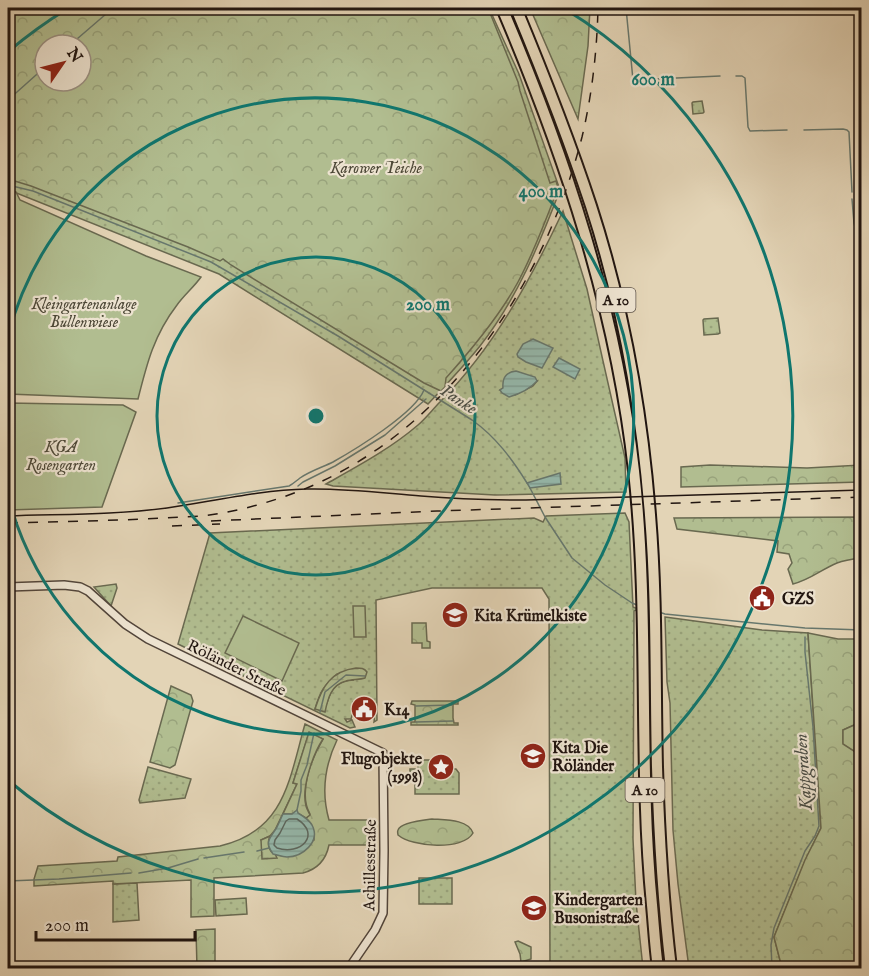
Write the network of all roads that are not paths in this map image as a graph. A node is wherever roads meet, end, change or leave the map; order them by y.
1 (502, 8) edge
2 (516, 8) edge
3 (8, 587) edge
4 (383, 753) joint
5 (349, 969) edge
6 (658, 969) edge
7 (671, 969) edge

1 - 6 highway, A 10
2 - 7 highway, A 10
3 - 4 street, Röländer Straße
4 - 5 street, Achillesstraße

